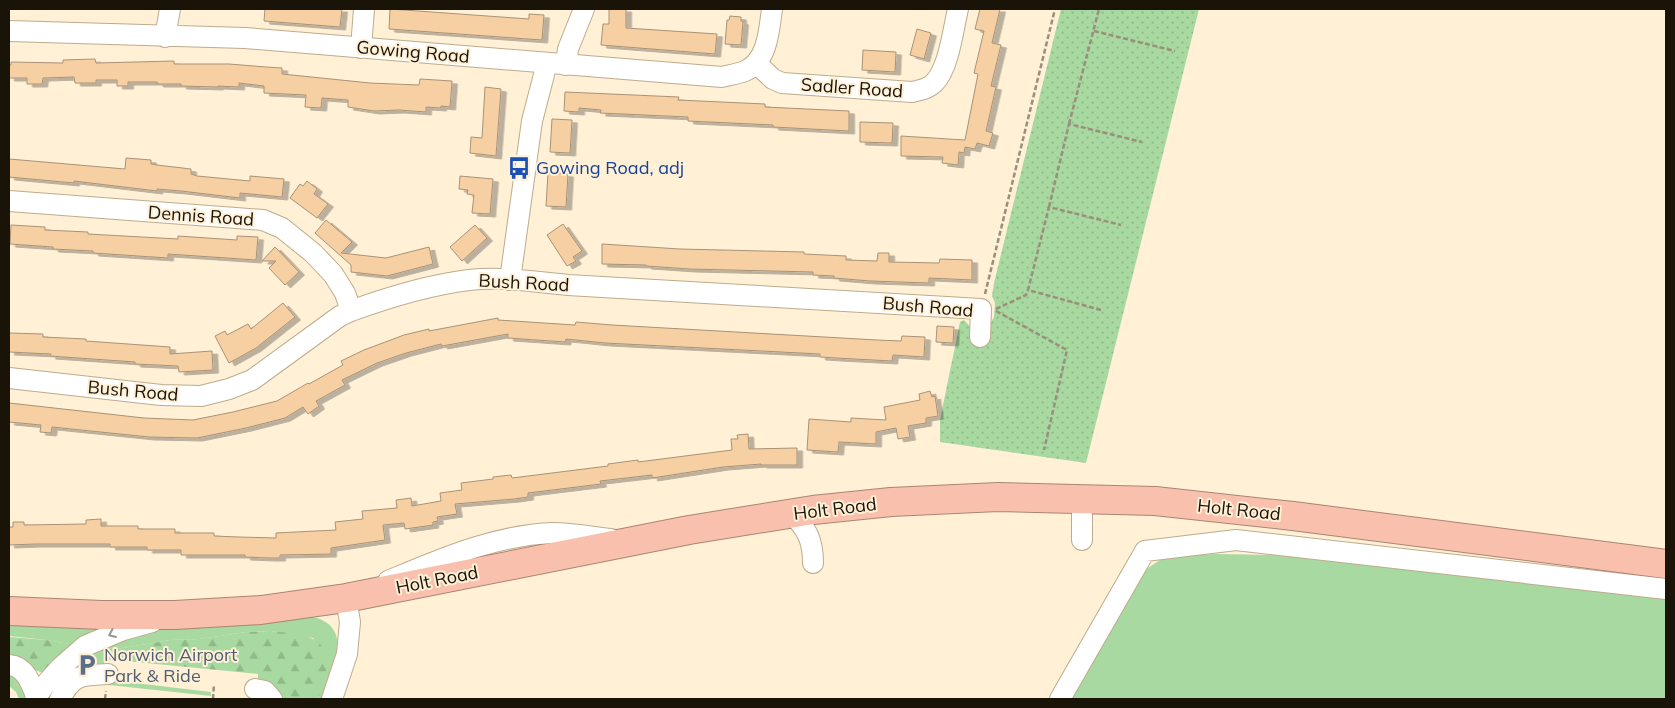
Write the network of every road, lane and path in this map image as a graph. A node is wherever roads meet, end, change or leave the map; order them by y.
1 (170, 9) edge
2 (364, 9) edge
3 (584, 9) edge
4 (772, 9) edge
5 (958, 9) edge
6 (1055, 9) edge
7 (1100, 9) edge
8 (9, 31) edge
9 (1094, 31) junction
10 (165, 37) junction
11 (361, 48) junction
12 (1175, 51) dead end
13 (756, 63) junction
14 (556, 64) junction
15 (1069, 124) junction
16 (1142, 142) dead end
17 (9, 201) edge
18 (1049, 207) junction
19 (1121, 225) dead end
20 (510, 280) junction
21 (1028, 290) junction
22 (988, 309) junction
23 (1101, 310) dead end
24 (351, 311) junction
25 (980, 337) dead end
26 (9, 378) edge
27 (1044, 450) dead end
28 (1082, 498) junction
29 (836, 508) junction
30 (792, 514) junction
31 (1082, 540) dead end
32 (1666, 564) edge
33 (1666, 589) edge
34 (346, 598) junction
35 (9, 611) edge
36 (175, 615) junction
37 (9, 665) edge
38 (108, 674) dead end
39 (214, 684) dead end
40 (35, 698) edge
41 (60, 699) edge
42 (213, 699) edge
43 (332, 699) edge
44 (1060, 699) edge

1 - 10 street
2 - 11 street
3 - 14 street
4 - 13 street
5 - 13 street, Sadler Road
6 - 22 path
7 - 9 path
8 - 10 street, Gowing Road
9 - 12 path
9 - 15 path
10 - 11 street, Gowing Road
11 - 14 street, Gowing Road
13 - 14 street, Gowing Road
14 - 20 street
15 - 16 path
15 - 18 path
17 - 24 street, Dennis Road
18 - 19 path
18 - 21 path
20 - 22 street, Bush Road
20 - 24 street, Bush Road
21 - 22 path
21 - 23 path
22 - 25 street, Bush Road
22 - 27 path
24 - 26 street, Bush Road
28 - 29 highway, Holt Road
28 - 31 street
28 - 32 highway, Holt Road
29 - 30 highway, Holt Road
29 - 30 street
30 - 34 highway, Holt Road
33 - 44 street
34 - 36 highway, Holt Road
34 - 43 street
35 - 36 highway, Holt Road
36 -> 40 street
37 - 40 street
38 - 41 street
39 - 42 path

